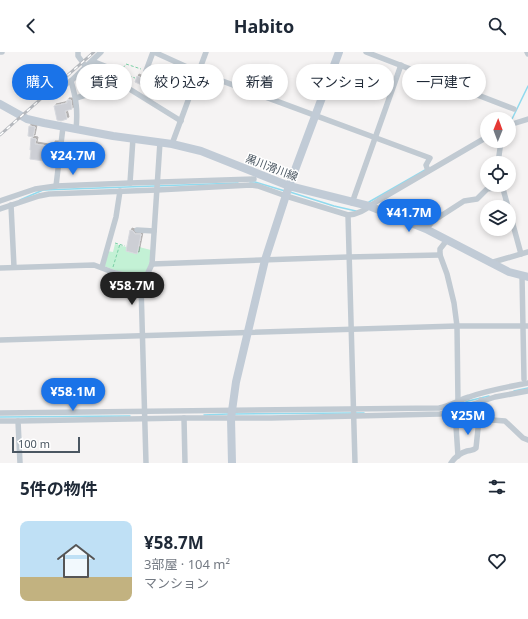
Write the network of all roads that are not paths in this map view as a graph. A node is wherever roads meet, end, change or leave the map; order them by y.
1 (78, 52) edge
2 (101, 52) edge
3 (153, 52) edge
4 (168, 52) edge
5 (206, 52) edge
6 (339, 52) edge
7 (366, 52) edge
8 (168, 58) junction
9 (92, 61) junction
10 (84, 64) edge
11 (88, 64) edge
12 (100, 64) edge
13 (149, 64) edge
14 (181, 64) edge
15 (201, 64) edge
16 (401, 65) junction
17 (76, 76) edge
18 (71, 81) junction
19 (224, 81) edge
20 (68, 83) edge
21 (132, 91) edge
22 (76, 98) edge
23 (76, 100) edge
24 (188, 100) edge
25 (0, 104) edge
26 (514, 109) dead end
27 (316, 115) junction
28 (528, 119) edge
29 (181, 121) junction
30 (516, 123) edge
31 (63, 126) junction
32 (76, 129) junction
33 (376, 137) junction
34 (133, 138) junction
35 (480, 141) edge
36 (160, 142) junction
37 (172, 144) junction
38 (428, 171) junction
39 (254, 180) dead end
40 (158, 182) junction
41 (130, 183) junction
42 (56, 186) junction
43 (289, 186) junction
44 (157, 190) junction
45 (120, 192) junction
46 (484, 192) edge
47 (286, 196) junction
48 (0, 201) edge
49 (352, 203) junction
50 (11, 205) junction
51 (369, 206) junction
52 (0, 209) edge
53 (348, 215) junction
54 (426, 229) junction
55 (137, 230) dead end
56 (154, 231) junction
57 (516, 236) edge
58 (447, 240) junction
59 (528, 252) edge
60 (521, 254) junction
61 (440, 255) junction
62 (348, 257) junction
63 (266, 260) junction
64 (490, 263) junction
65 (152, 264) junction
66 (14, 267) junction
67 (102, 267) junction
68 (0, 268) edge
69 (525, 276) edge
70 (143, 279) junction
71 (457, 326) junction
72 (526, 326) edge
73 (350, 330) junction
74 (248, 333) junction
75 (142, 336) junction
76 (0, 340) edge
77 (526, 381) edge
78 (528, 391) edge
79 (481, 400) junction
80 (459, 404) junction
81 (353, 409) junction
82 (144, 411) junction
83 (455, 411) junction
84 (1, 413) edge
85 (231, 413) junction
86 (353, 417) junction
87 (184, 418) junction
88 (145, 419) junction
89 (479, 419) junction
90 (1, 421) edge
91 (18, 421) junction
92 (528, 440) edge
93 (458, 456) junction
94 (20, 463) edge
95 (146, 463) edge
96 (185, 463) edge
97 (232, 463) edge
98 (355, 463) edge
99 (451, 463) edge

1 - 10 street
2 - 9 street
3 - 8 street
3 - 13 street
4 - 8 street
5 - 15 street
6 - 27 main road
7 - 16 street
8 - 14 street
9 - 11 street
9 - 12 street
16 - 26 street
16 - 33 street
17 - 18 street
18 - 20 street
18 - 22 street
19 - 27 street
21 - 29 street
23 - 32 street
24 - 29 street
25 - 31 main road, 黒川滑川線
27 - 33 street
27 - 43 main road
28 - 30 street
29 - 37 street
31 - 32 main road, 黒川滑川線
31 - 42 street
32 - 34 main road, 黒川滑川線
33 - 38 street
33 - 49 street
34 - 36 main road, 黒川滑川線
34 - 41 street
35 - 38 street
36 - 37 main road, 黒川滑川線
36 - 40 street
37 - 43 main road, 黒川滑川線
38 - 51 street
39 - 40 street
40 - 41 street
40 - 44 street
41 - 42 street
42 - 48 street
43 - 47 main road
43 - 49 main road, 黒川滑川線
44 - 45 street
44 - 47 street
44 - 56 street
45 - 50 street
45 - 67 street
46 - 54 street
47 - 53 street
47 - 63 main road
49 - 51 main road, 黒川滑川線
50 - 52 street
50 - 66 street
51 - 53 street
51 - 54 main road, 黒川滑川線
53 - 62 street
54 - 58 main road, 黒川滑川線
55 - 56 street
56 - 65 street
57 - 60 street
58 - 61 street
58 - 64 main road, 黒川滑川線
59 - 60 street
60 - 64 street
61 - 62 street
61 - 71 street
62 - 63 street
62 - 73 street
63 - 65 street
63 - 74 main road
64 - 69 main road, 黒川滑川線
65 - 70 street
66 - 67 street
66 - 68 street
67 - 70 street
69 - 72 street
70 - 75 street
71 - 72 street
71 - 73 street
71 - 80 street
72 - 77 street
73 - 74 street
73 - 81 street
74 - 75 street
74 - 85 main road
75 - 76 street
75 - 82 street
77 - 80 street
78 - 79 street
79 - 80 street
79 - 89 street
80 - 81 street
80 - 83 street
81 - 85 street
81 - 86 street
82 - 84 street
82 - 85 street
82 - 88 street
83 - 86 street
83 - 93 street
84 - 90 street
85 - 86 street
85 - 87 street
85 - 97 main road
86 - 98 street
87 - 88 street
87 - 96 street
88 - 91 street
88 - 95 street
89 - 92 street
89 - 93 street
90 - 91 street
91 - 94 street
93 - 99 street

